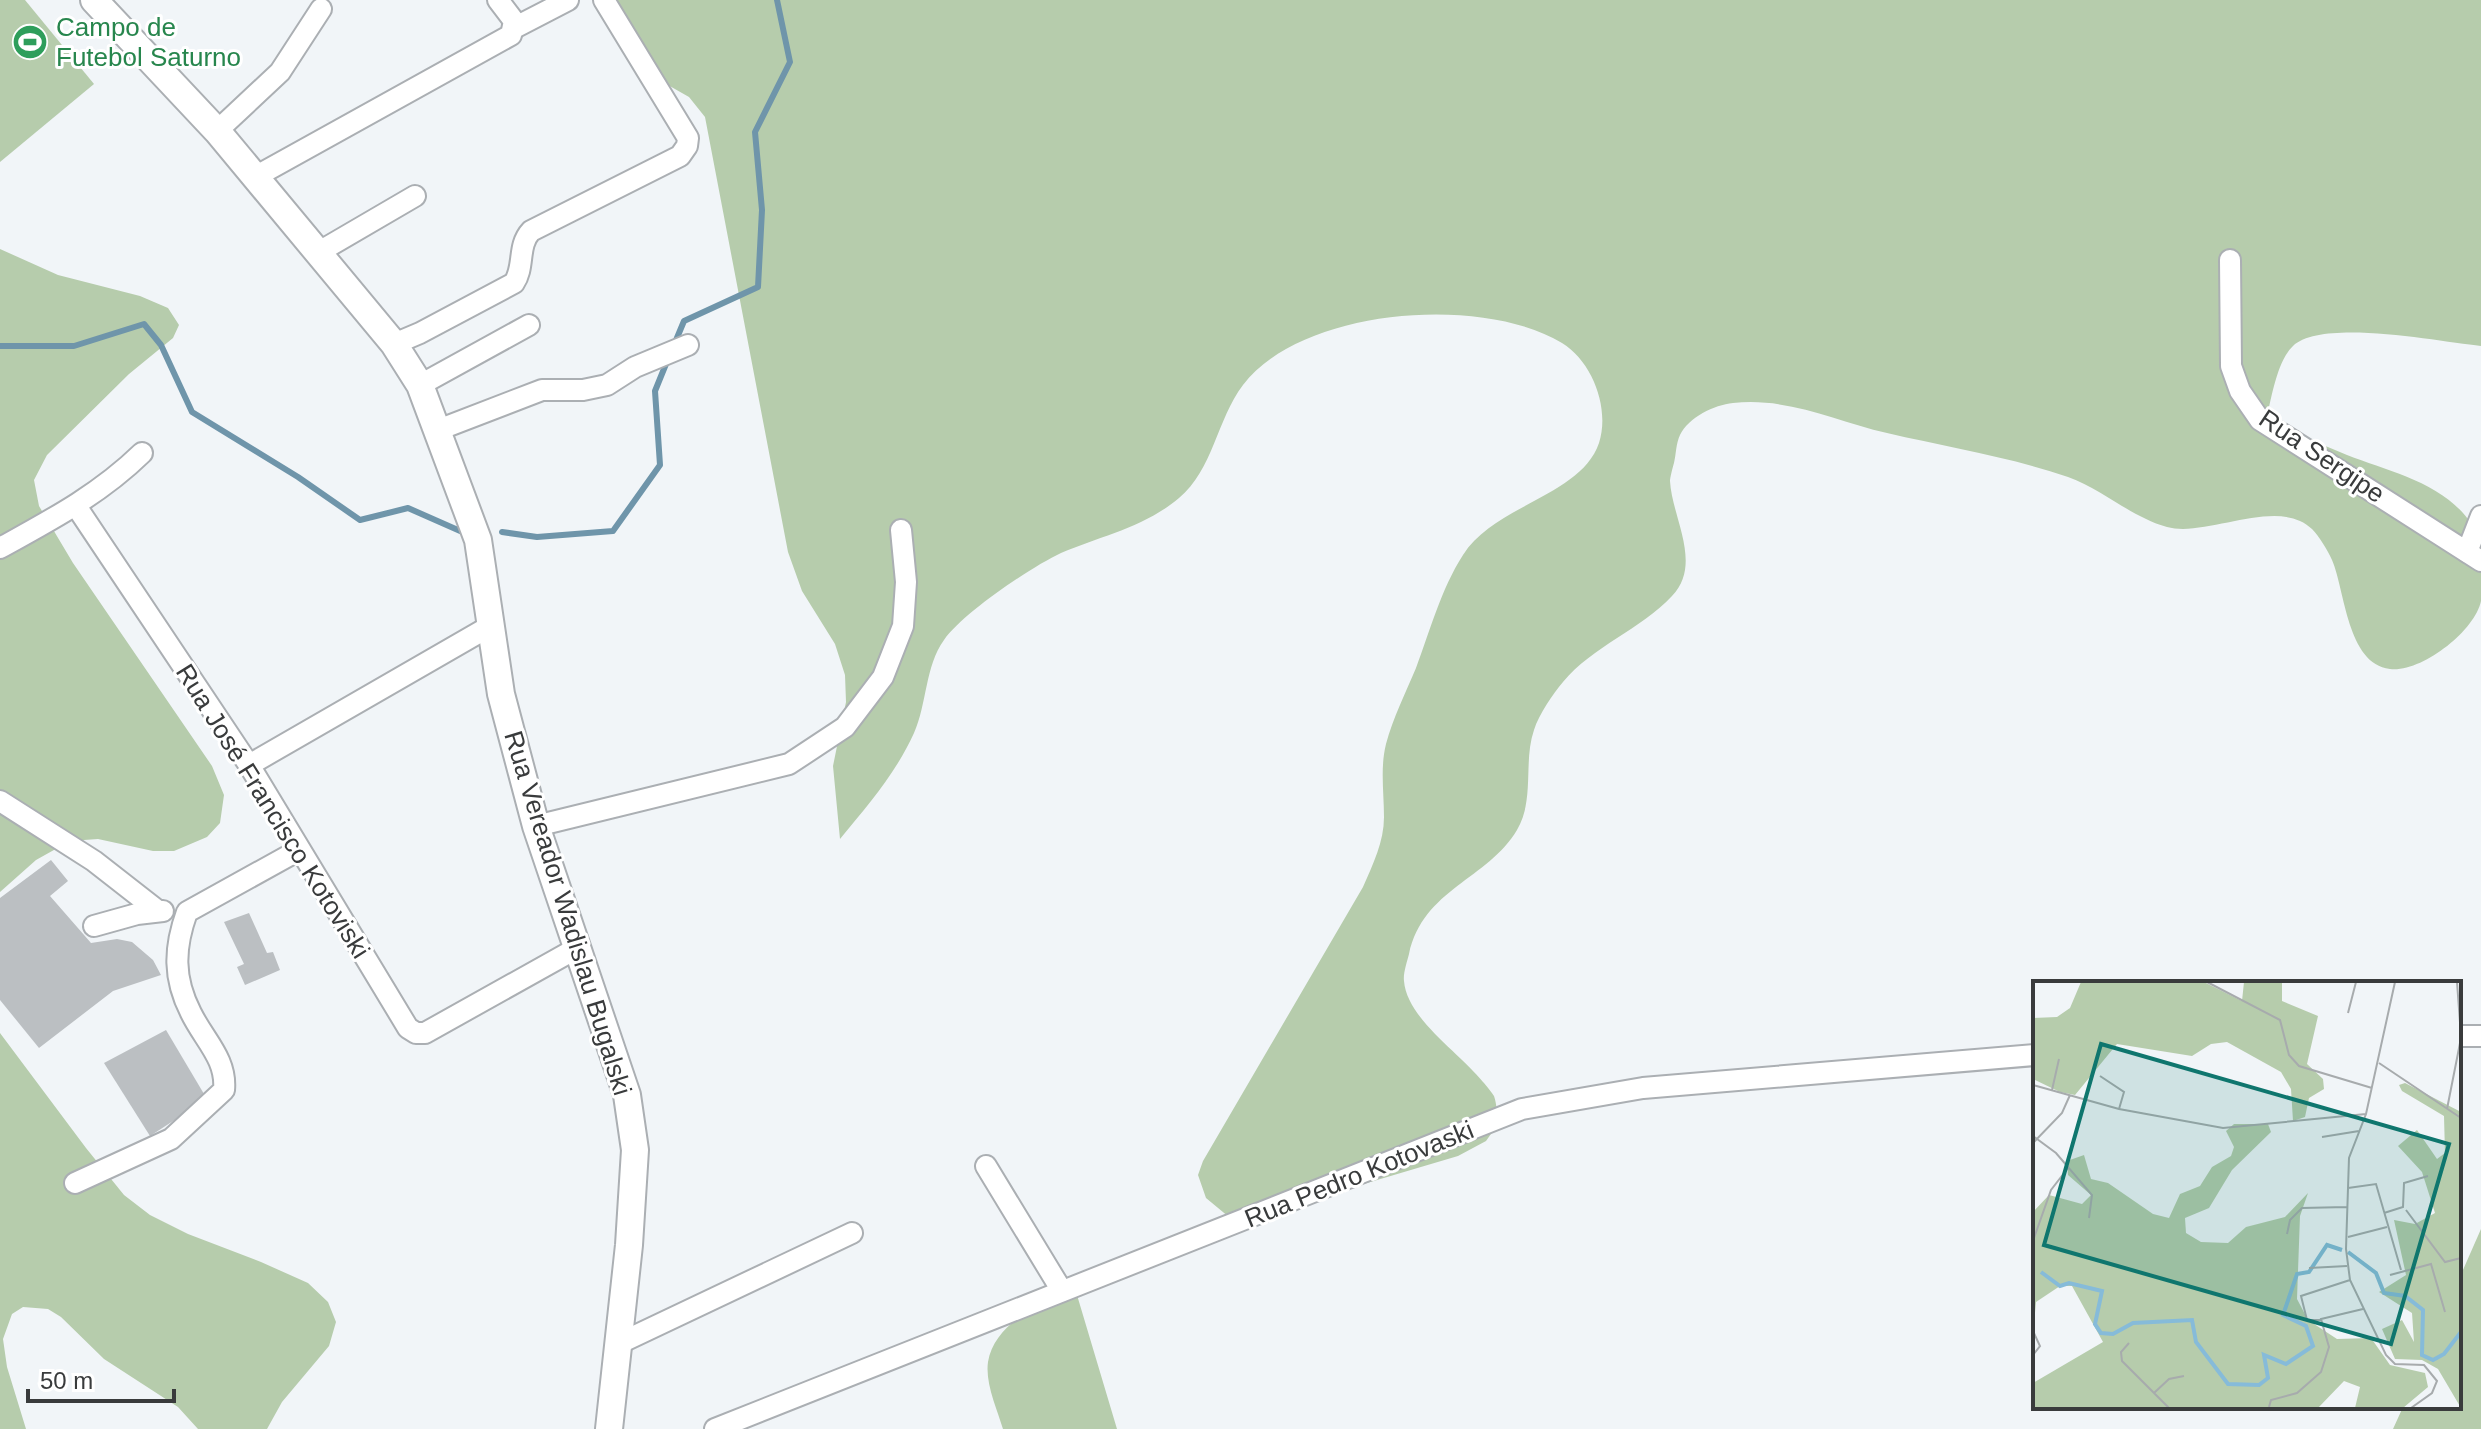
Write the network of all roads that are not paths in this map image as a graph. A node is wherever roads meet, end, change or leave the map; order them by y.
1 (94, 0) edge
2 (498, 0) edge
3 (568, 0) edge
4 (604, 0) edge
5 (321, 9) dead end
6 (514, 28) junction
7 (217, 131) junction
8 (255, 177) junction
9 (415, 196) dead end
10 (319, 252) junction
11 (2230, 260) dead end
12 (529, 325) dead end
13 (394, 344) junction
14 (688, 345) dead end
15 (420, 385) junction
16 (438, 430) junction
17 (142, 453) dead end
18 (76, 506) junction
19 (2481, 516) edge
20 (901, 530) dead end
21 (0, 548) edge
22 (2474, 557) edge
23 (492, 625) junction
24 (249, 765) junction
25 (0, 801) edge
26 (536, 826) junction
27 (299, 850) junction
28 (158, 911) junction
29 (187, 912) junction
30 (94, 926) dead end
31 (579, 947) junction
32 (2033, 1055) edge
33 (986, 1166) dead end
34 (75, 1183) dead end
35 (852, 1233) dead end
36 (1062, 1291) junction
37 (620, 1343) junction
38 (609, 1429) edge
39 (715, 1429) edge

1 - 7 main road, Rua Vereador Wadislau Bugalski
2 - 6 street
3 - 6 street
4 - 13 street
5 - 7 street
6 - 8 street
7 - 8 main road, Rua Vereador Wadislau Bugalski
8 - 10 main road, Rua Vereador Wadislau Bugalski
9 - 10 street
10 - 13 main road, Rua Vereador Wadislau Bugalski
11 - 22 street, Rua Sergipe
12 - 15 street
13 - 15 main road, Rua Vereador Wadislau Bugalski
14 - 16 street
15 - 16 main road, Rua Vereador Wadislau Bugalski
16 - 23 main road, Rua Vereador Wadislau Bugalski
17 - 18 street
18 - 21 street
18 - 24 street, Rua José Francisco Kotoviski
19 - 22 street
20 - 26 street
23 - 24 street
23 - 26 main road, Rua Vereador Wadislau Bugalski
24 - 27 street, Rua José Francisco Kotoviski
25 - 28 street
26 - 31 main road, Rua Vereador Wadislau Bugalski
27 - 29 street
27 - 31 street, Rua José Francisco Kotoviski
28 - 29 street
28 - 30 street
29 - 34 street
31 - 37 main road, Rua Vereador Wadislau Bugalski
32 - 36 street, Rua Pedro Kotovaski
33 - 36 street
35 - 37 street
36 - 39 street, Rua Pedro Kotovaski
37 - 38 main road, Rua Vereador Wadislau Bugalski

